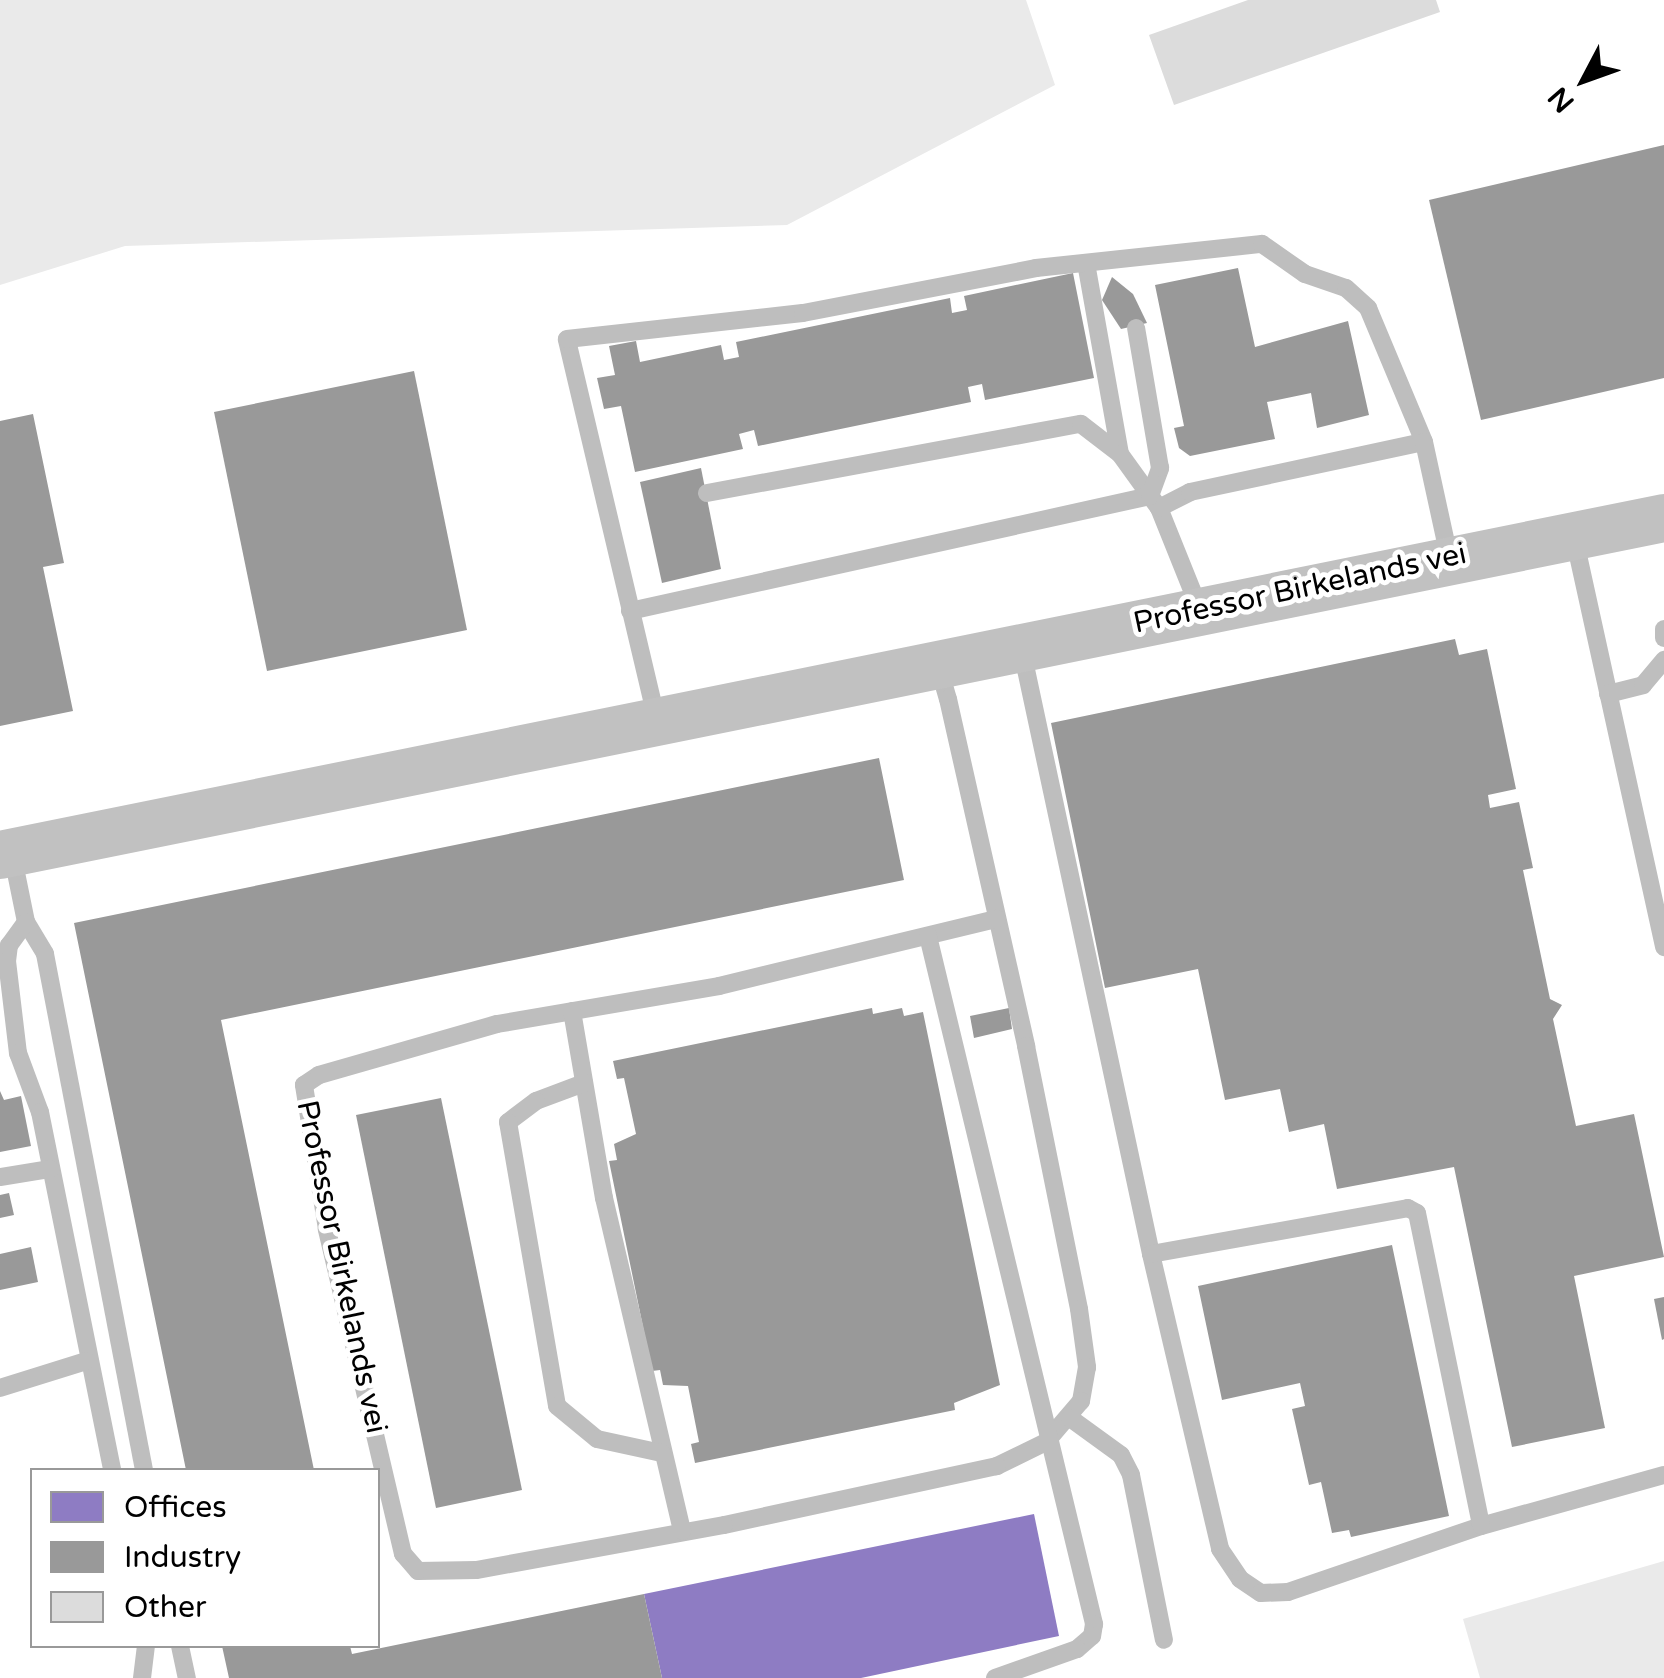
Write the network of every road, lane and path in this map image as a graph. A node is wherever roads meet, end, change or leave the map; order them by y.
1 (1086, 264) junction
2 (1136, 328) dead end
3 (1424, 442) junction
4 (1120, 454) junction
5 (707, 493) dead end
6 (1154, 502) junction
7 (1664, 518) edge
8 (1573, 534) junction
9 (1449, 558) junction
10 (1200, 610) junction
11 (630, 611) junction
12 (1664, 629) edge
13 (1664, 638) edge
14 (1021, 646) junction
15 (1664, 660) edge
16 (937, 663) junction
17 (1608, 694) junction
18 (657, 722) junction
19 (6, 854) edge
20 (997, 920) junction
21 (26, 922) junction
22 (928, 936) junction
23 (1664, 947) edge
24 (572, 1011) junction
25 (6, 1012) edge
26 (584, 1083) junction
27 (50, 1169) junction
28 (0, 1178) edge
29 (1150, 1254) junction
30 (86, 1361) junction
31 (0, 1388) edge
32 (1070, 1418) junction
33 (1046, 1442) junction
34 (661, 1453) junction
35 (112, 1468) edge
36 (144, 1468) edge
37 (1664, 1475) edge
38 (1481, 1526) junction
39 (682, 1531) junction
40 (1164, 1640) dead end
41 (146, 1648) edge
42 (180, 1648) edge
43 (142, 1678) edge
44 (187, 1678) edge
45 (994, 1678) edge

1 - 3 lane
1 - 4 lane
1 - 11 lane
2 - 6 lane
3 - 6 lane
3 - 9 lane
4 - 5 lane
4 - 6 lane
6 - 10 lane
6 - 11 lane
7 - 8 main road, Professor Birkelands vei
8 - 9 main road, Professor Birkelands vei
8 - 17 lane
9 - 10 main road, Professor Birkelands vei
10 - 14 main road, Professor Birkelands vei
11 - 18 lane
12 - 13 lane
14 - 16 main road, Professor Birkelands vei
14 - 29 lane
15 - 17 lane
16 - 18 main road, Professor Birkelands vei
16 - 20 lane, Professor Birkelands vei
17 - 23 lane
18 - 19 main road, Professor Birkelands vei
19 - 21 lane, Professor Birkelands vei
20 - 22 lane, Professor Birkelands vei
20 - 32 lane, Professor Birkelands vei
21 - 25 lane
21 - 36 lane, Professor Birkelands vei
22 - 24 lane, Professor Birkelands vei
22 - 33 lane
24 - 26 lane
24 - 39 lane, Professor Birkelands vei
25 - 27 lane
26 - 34 lane
26 - 34 lane
27 - 28 lane
27 - 30 lane
29 - 38 lane
29 - 38 lane
30 - 31 lane
30 - 35 lane
32 - 33 lane, Professor Birkelands vei
32 - 40 lane
33 - 39 lane, Professor Birkelands vei
33 - 45 lane
34 - 39 lane
37 - 38 lane
41 - 43 lane
42 - 44 lane

